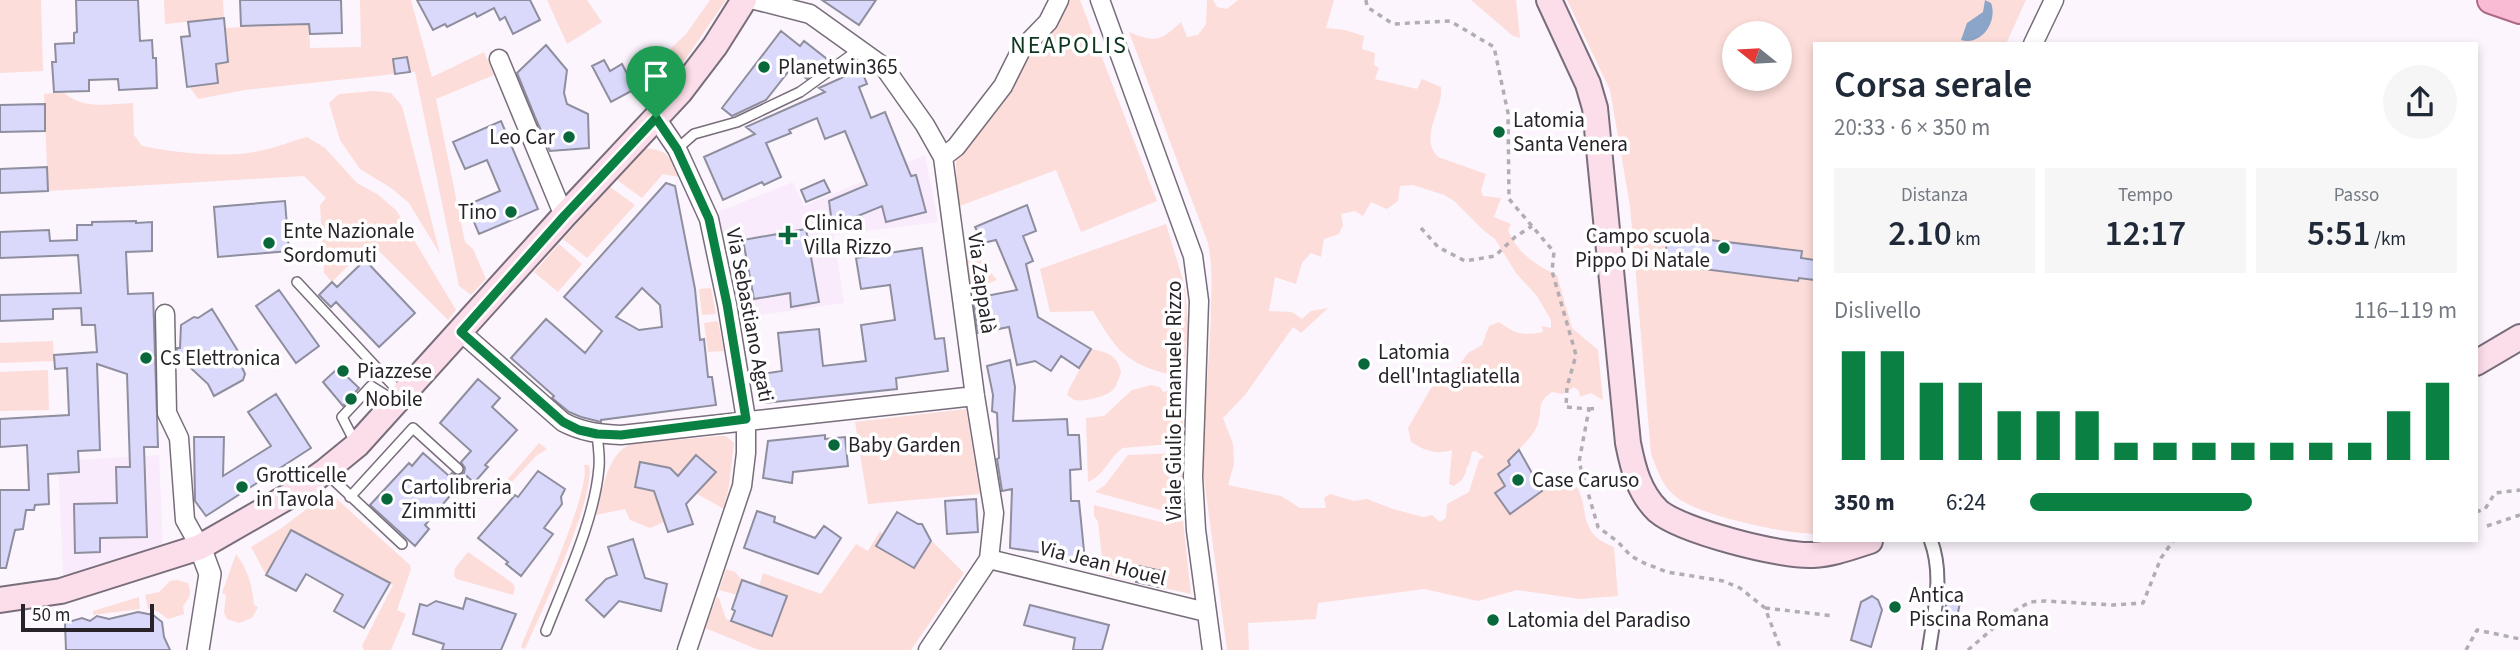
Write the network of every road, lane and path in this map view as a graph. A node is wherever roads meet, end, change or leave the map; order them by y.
1 (744, 0) edge
2 (755, 0) edge
3 (1059, 0) edge
4 (1100, 0) edge
5 (1366, 0) edge
6 (1549, 0) edge
7 (2054, 0) edge
8 (2491, 0) edge
9 (2520, 10) edge
10 (2034, 42) edge
11 (860, 48) junction
12 (499, 59) dead end
13 (656, 118) junction
14 (677, 149) junction
15 (943, 157) junction
16 (564, 216) junction
17 (1532, 226) junction
18 (1421, 228) dead end
19 (297, 282) dead end
20 (165, 314) dead end
21 (461, 332) junction
22 (2520, 337) edge
23 (2478, 362) edge
24 (1574, 365) dead end
25 (975, 396) junction
26 (399, 399) junction
27 (1599, 408) dead end
28 (1589, 409) dead end
29 (746, 419) junction
30 (597, 434) junction
31 (458, 470) dead end
32 (324, 472) junction
33 (2520, 490) edge
34 (350, 497) junction
35 (2478, 511) edge
36 (2520, 515) edge
37 (2487, 526) dead end
38 (1867, 542) edge
39 (1931, 542) edge
40 (2172, 542) edge
41 (402, 544) dead end
42 (200, 547) junction
43 (989, 559) junction
44 (0, 600) edge
45 (1765, 608) dead end
46 (1206, 612) junction
47 (1834, 616) dead end
48 (546, 631) dead end
49 (2520, 639) edge
50 (198, 650) edge
51 (687, 650) edge
52 (928, 650) edge
53 (1212, 650) edge
54 (1929, 650) edge
55 (1968, 650) edge
56 (2466, 650) edge

1 - 13 main road
2 - 11 street, Via Zappalà
3 - 15 street
4 - 46 street, Viale Giulio Emanuele Rizzo
5 - 17 path
6 - 38 main road
7 - 10 street
8 - 9 main road
11 - 14 lane
11 - 15 street, Via Zappalà
12 - 16 street
13 - 14 street, Via Sebastiano Agati
13 - 16 main road
14 - 29 street, Via Sebastiano Agati
15 - 25 street, Via Zappalà
16 - 21 main road
17 - 18 path
17 - 24 path
19 - 26 lane
20 - 42 street
21 - 26 main road
21 - 30 street
22 - 23 main road
25 - 29 street
25 - 43 street, Via Zappalà
26 - 32 main road
27 - 28 path
29 - 30 street
29 - 51 street, Via Sebastiano Agati
30 - 48 lane
31 - 34 lane
32 - 34 lane
32 - 42 main road
33 - 35 path
34 - 41 lane
36 - 37 path
39 - 54 street
40 - 55 path
42 - 44 main road
42 - 50 street
43 - 46 street, Via Jean Houel
43 - 52 street, Via Zappalà
45 - 47 path
46 - 53 street, Viale Giulio Emanuele Rizzo
49 - 56 path

